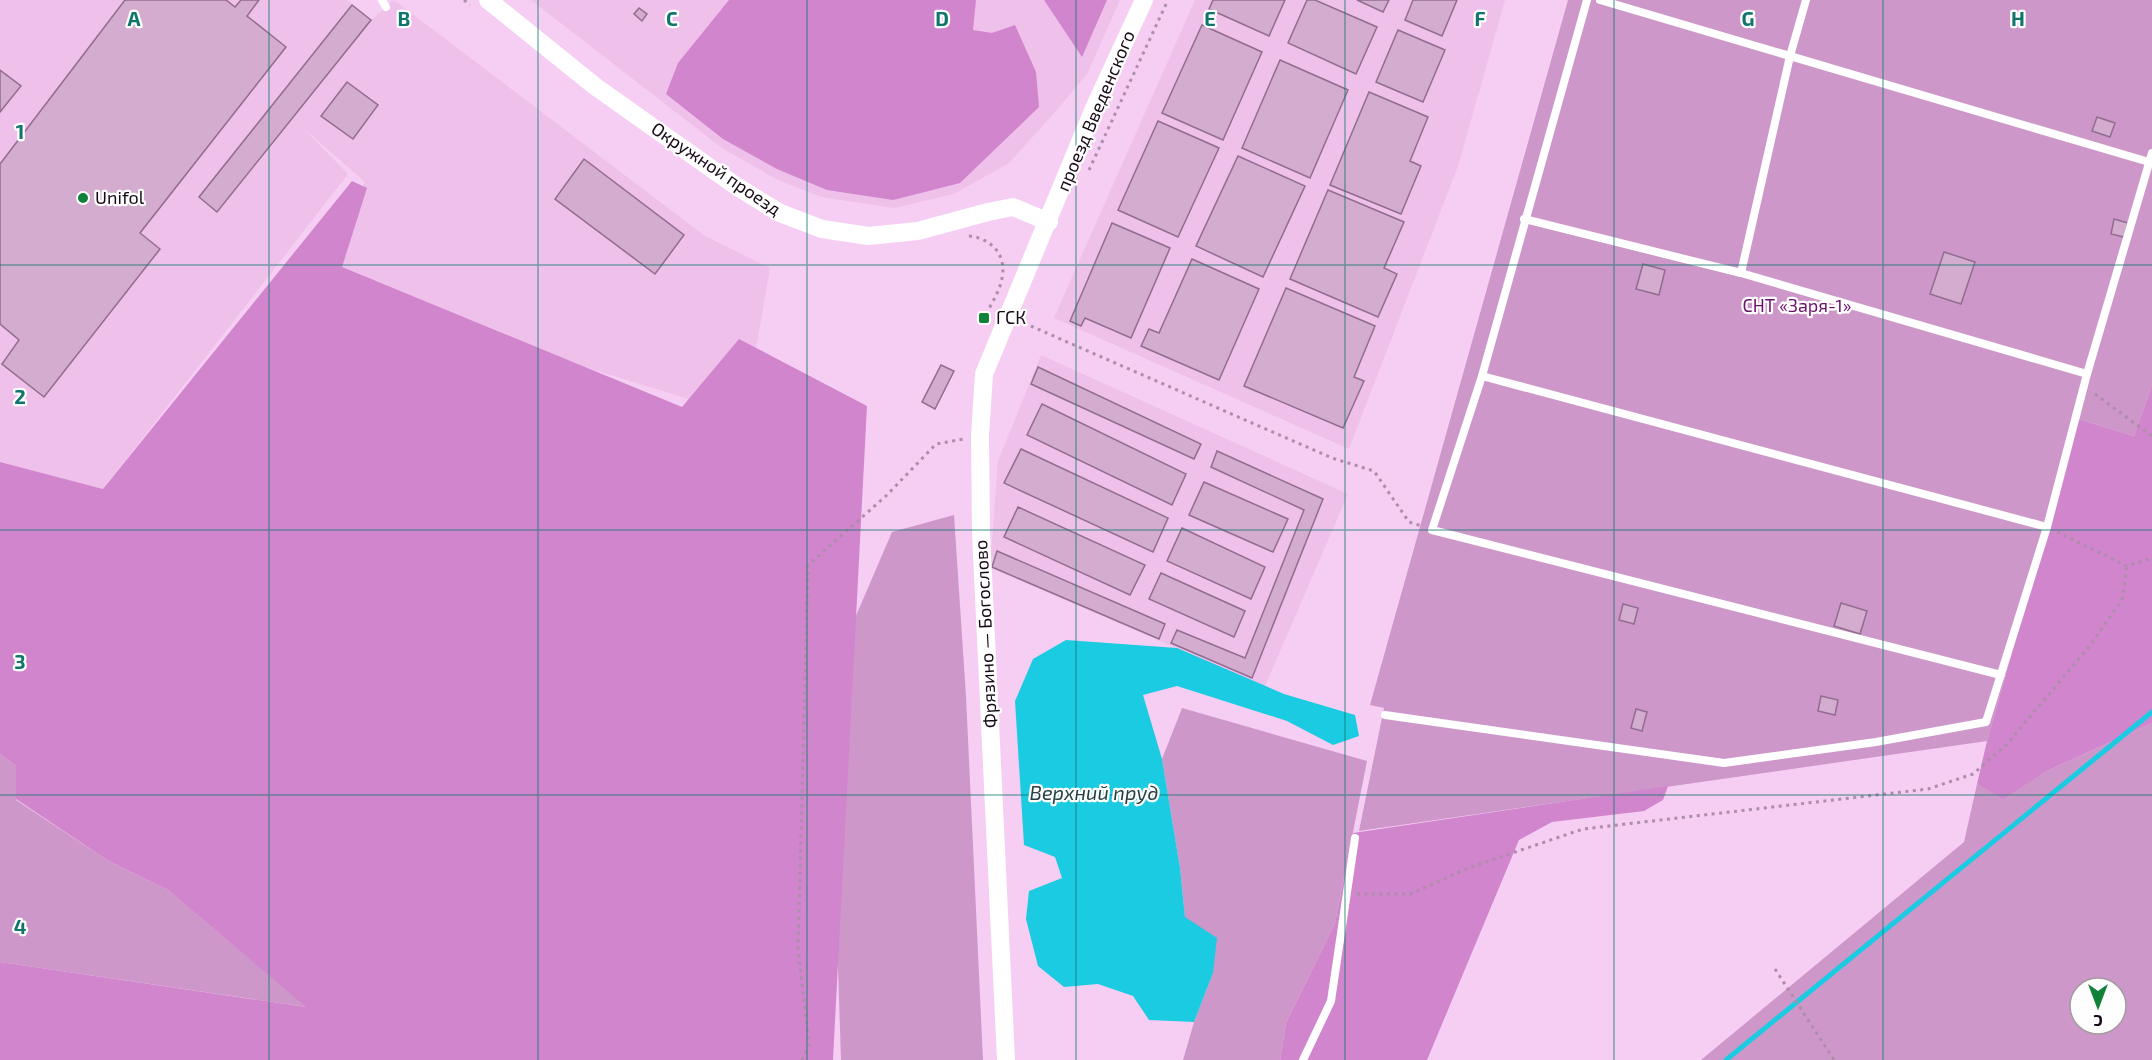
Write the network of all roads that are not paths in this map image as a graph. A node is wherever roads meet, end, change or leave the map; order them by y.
1 (488, 0) edge
2 (1144, 0) edge
3 (1587, 0) edge
4 (1600, 0) edge
5 (1806, 0) edge
6 (1790, 56) junction
7 (2152, 153) edge
8 (2149, 162) junction
9 (1524, 219) junction
10 (1049, 222) junction
11 (1741, 273) junction
12 (2087, 374) junction
13 (1482, 376) junction
14 (2047, 527) junction
15 (2001, 675) junction
16 (1385, 715) dead end
17 (1355, 838) dead end
18 (1006, 1060) edge
19 (1303, 1060) edge

1 - 10 street, Окружной проезд
2 - 10 street, проезд Введенского
3 - 9 lane
4 - 6 lane
5 - 6 lane
6 - 8 lane
6 - 11 lane
7 - 8 lane
8 - 12 lane
9 - 11 lane
9 - 13 lane
10 - 18 street, Фрязино — Богослово
11 - 12 lane
12 - 14 lane
13 - 14 lane
13 - 15 lane
14 - 15 lane
15 - 16 lane
17 - 19 lane

